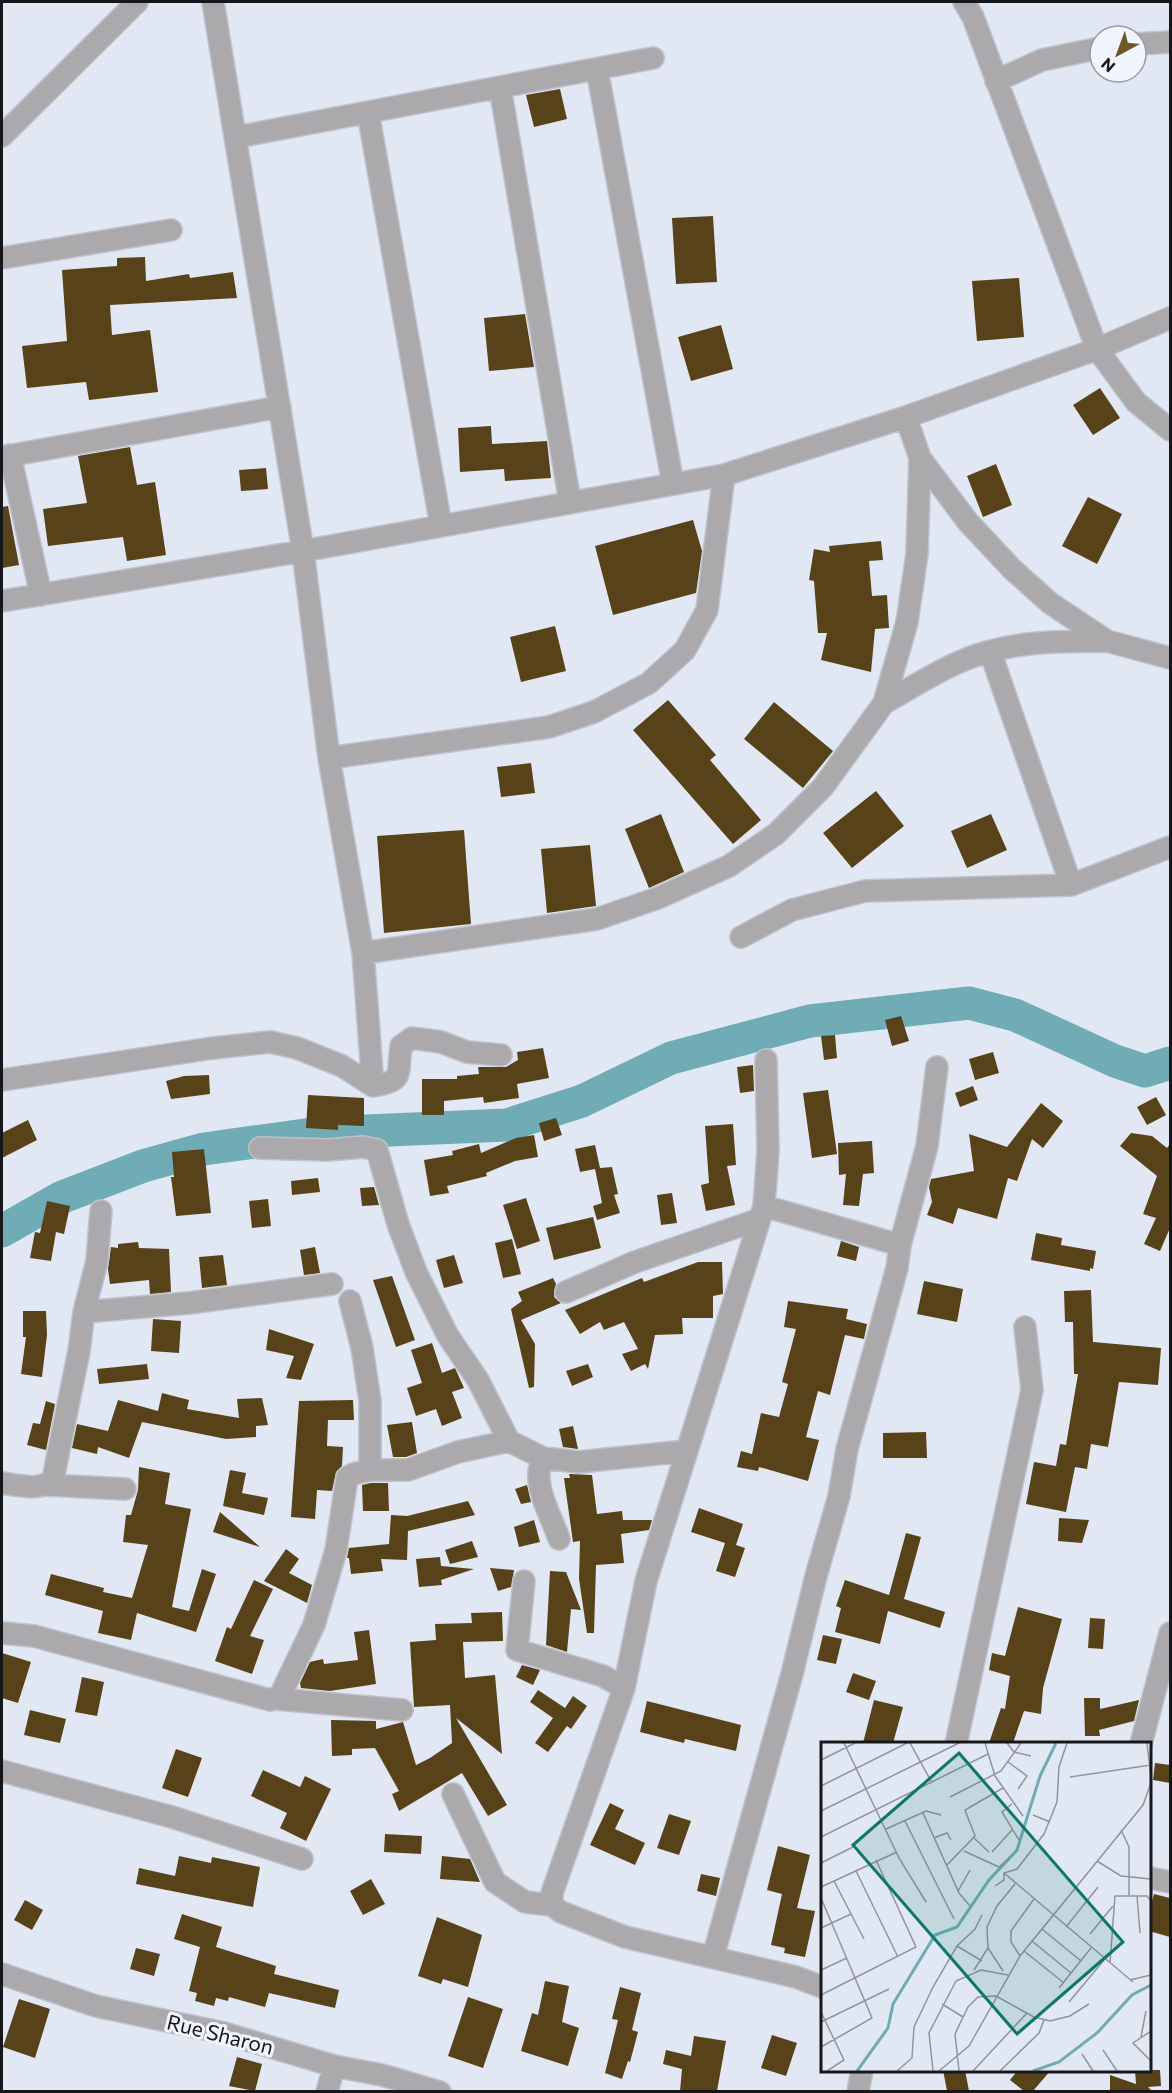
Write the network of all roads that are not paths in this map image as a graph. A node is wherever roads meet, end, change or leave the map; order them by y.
1 (138, 2) edge
2 (213, 2) edge
3 (964, 2) edge
4 (1170, 42) edge
5 (1148, 43) edge
6 (1088, 50) edge
7 (653, 58) dead end
8 (597, 69) junction
9 (996, 81) junction
10 (500, 87) junction
11 (368, 112) junction
12 (2, 136) edge
13 (237, 137) junction
14 (171, 230) dead end
15 (2, 258) edge
16 (1170, 318) edge
17 (1097, 349) junction
18 (280, 407) junction
19 (906, 417) junction
20 (1170, 430) edge
21 (5, 456) edge
22 (920, 458) junction
23 (724, 475) junction
24 (673, 484) junction
25 (570, 502) junction
26 (441, 526) junction
27 (303, 551) junction
28 (41, 595) junction
29 (2, 601) edge
30 (1107, 641) junction
31 (990, 651) junction
32 (1170, 658) edge
33 (884, 704) junction
34 (329, 758) junction
35 (1170, 847) edge
36 (1071, 885) junction
37 (741, 937) dead end
38 (363, 953) junction
39 (501, 1056) dead end
40 (766, 1060) dead end
41 (937, 1067) dead end
42 (2, 1080) edge
43 (373, 1086) junction
44 (260, 1148) dead end
45 (101, 1211) dead end
46 (762, 1213) junction
47 (900, 1245) junction
48 (332, 1284) dead end
49 (566, 1292) dead end
50 (351, 1301) dead end
51 (84, 1312) junction
52 (1025, 1327) dead end
53 (509, 1441) junction
54 (686, 1450) junction
55 (543, 1458) junction
56 (370, 1470) junction
57 (2, 1483) edge
58 (47, 1485) junction
59 (125, 1489) dead end
60 (559, 1539) dead end
61 (524, 1581) dead end
62 (2, 1633) edge
63 (1170, 1633) edge
64 (624, 1688) junction
65 (276, 1699) junction
66 (402, 1710) dead end
67 (956, 1742) edge
68 (1141, 1742) edge
69 (2, 1771) edge
70 (453, 1794) dead end
71 (302, 1859) dead end
72 (1151, 1878) edge
73 (1170, 1882) edge
74 (552, 1905) junction
75 (713, 1957) junction
76 (2, 1974) edge
77 (821, 1987) edge
78 (334, 2066) junction
79 (862, 2072) edge
80 (327, 2091) edge
81 (440, 2091) edge
82 (858, 2091) edge

1 - 12 street
2 - 13 street
3 - 9 street
4 - 5 street
6 - 9 street
7 - 8 street
8 - 10 street
8 - 24 street
9 - 17 street
10 - 11 street
10 - 25 street
11 - 13 street
11 - 26 street
13 - 18 street
14 - 15 street
16 - 17 street
17 - 19 street
17 - 20 street
18 - 21 street
18 - 27 street
19 - 22 street
19 - 23 street
21 - 28 street
22 - 30 street
22 - 33 street
23 - 24 street
23 - 34 street
24 - 25 street
25 - 26 street
26 - 27 street
27 - 28 street
27 - 34 street
28 - 29 street
30 - 31 street
30 - 32 street
31 - 33 street
31 - 36 street
33 - 38 street
34 - 38 street
35 - 36 street
36 - 37 street
38 - 43 street
39 - 43 street
40 - 46 street
41 - 47 street
42 - 43 street
44 - 53 street
45 - 51 street
46 - 47 street
46 - 49 street
46 - 54 street
47 - 75 street
48 - 51 street
50 - 56 street
51 - 58 street
52 - 67 street
53 - 55 street
53 - 56 street
54 - 55 street
54 - 64 street
55 - 60 street
56 - 65 street
57 - 58 street
58 - 59 street
61 - 64 street
62 - 65 street
63 - 68 street
64 - 74 street
65 - 66 street
69 - 71 street
70 - 74 street
72 - 73 street
74 - 75 street
75 - 77 street
76 - 78 street, Rue Sharon
78 - 80 street
78 - 81 street, Rue Sharon
79 - 82 street

